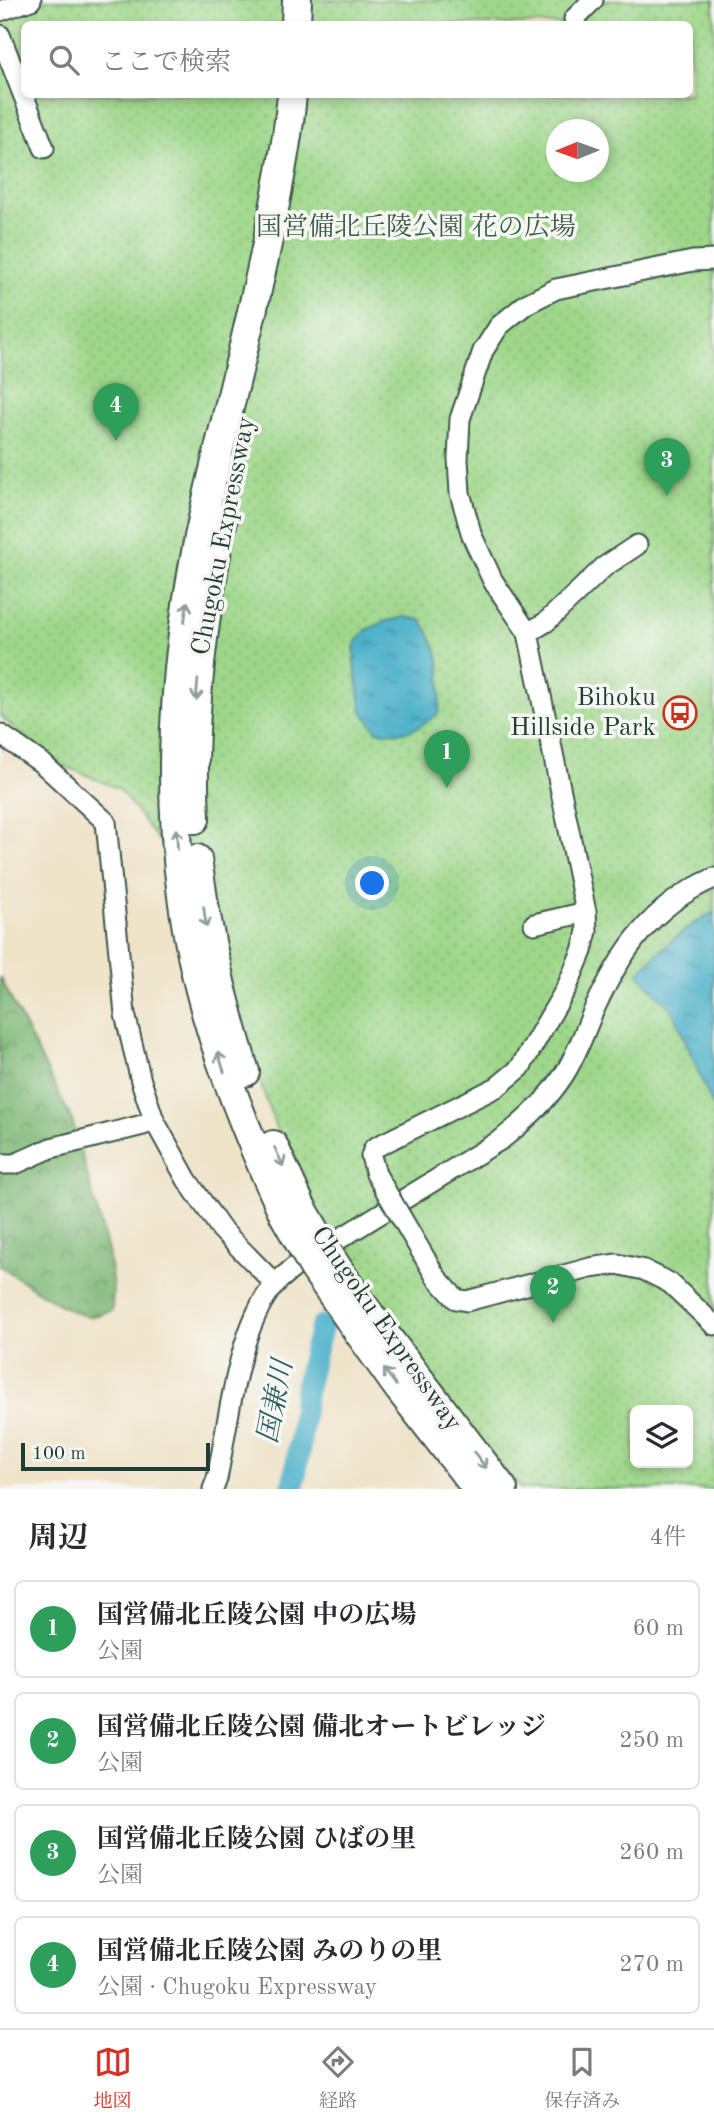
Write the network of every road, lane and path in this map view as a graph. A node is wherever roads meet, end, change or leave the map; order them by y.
1 (31, 0) edge
2 (297, 0) edge
3 (316, 0) edge
4 (592, 1) edge
5 (0, 11) edge
6 (574, 19) dead end
7 (296, 21) edge
8 (316, 21) edge
9 (0, 35) edge
10 (21, 89) edge
11 (25, 98) edge
12 (291, 98) edge
13 (310, 98) edge
14 (44, 148) dead end
15 (714, 260) edge
16 (637, 545) dead end
17 (527, 633) junction
18 (0, 734) edge
19 (714, 878) edge
20 (586, 912) junction
21 (534, 924) dead end
22 (154, 1120) junction
23 (0, 1164) edge
24 (293, 1210) junction
25 (275, 1284) junction
26 (357, 1313) junction
27 (714, 1325) edge
28 (213, 1489) edge
29 (477, 1489) edge
30 (503, 1489) edge

1 - 5 street
2 - 7 highway
3 - 8 highway
4 - 6 street
9 - 10 street
11 - 14 street
24 -> 12 highway, Chugoku Expressway
13 -> 24 highway, Chugoku Expressway
15 - 17 street
16 - 17 street
17 - 20 street
18 - 22 street
19 - 25 street
20 - 21 street
20 - 27 street, bridge
22 - 23 street
22 - 25 street
24 - 26 highway, Chugoku Expressway, bridge
25 - 28 street
29 -> 26 highway, Chugoku Expressway
26 -> 30 highway, Chugoku Expressway

